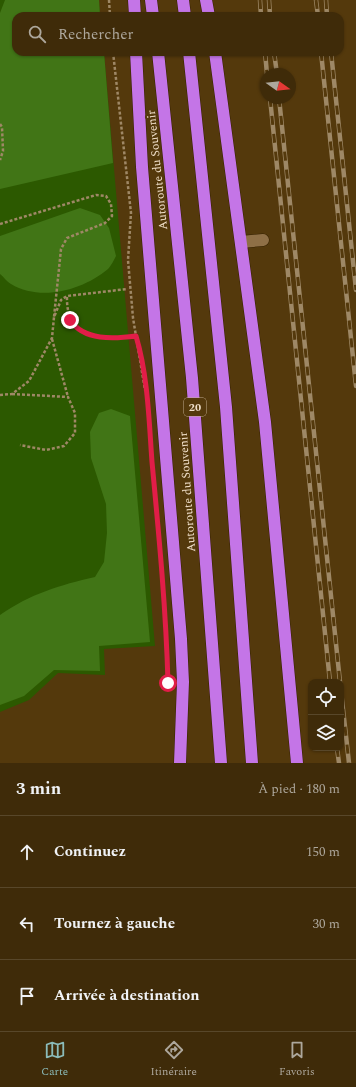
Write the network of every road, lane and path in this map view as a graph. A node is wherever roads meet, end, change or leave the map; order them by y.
1 (109, 0) edge
2 (134, 0) edge
3 (151, 0) edge
4 (183, 0) edge
5 (206, 0) edge
6 (110, 12) edge
7 (135, 12) edge
8 (152, 12) edge
9 (184, 12) edge
10 (208, 12) edge
11 (113, 56) edge
12 (136, 56) edge
13 (158, 56) edge
14 (189, 56) edge
15 (216, 56) edge
16 (0, 124) edge
17 (0, 160) edge
18 (0, 224) edge
19 (263, 240) dead end
20 (241, 242) junction
21 (127, 289) dead end
22 (68, 296) junction
23 (54, 317) junction
24 (136, 336) junction
25 (52, 338) junction
26 (12, 394) junction
27 (0, 395) edge
28 (146, 396) dead end
29 (68, 397) junction
30 (20, 445) dead end
31 (180, 763) edge
32 (221, 763) edge
33 (252, 763) edge
34 (297, 763) edge

1 - 6 path
2 - 7 highway
3 - 8 highway
4 - 9 highway
5 - 10 highway
11 - 24 path
12 - 31 highway
13 - 32 highway, Autoroute du Souvenir / 20
14 - 33 highway
15 - 20 highway
16 - 17 path
18 - 23 path
19 - 20 lane
20 - 34 highway
21 - 22 path
22 - 23 path
22 - 24 path
23 - 25 path
24 - 28 path
25 - 26 path
25 - 29 path
26 - 27 path
26 - 29 path
29 - 30 path

